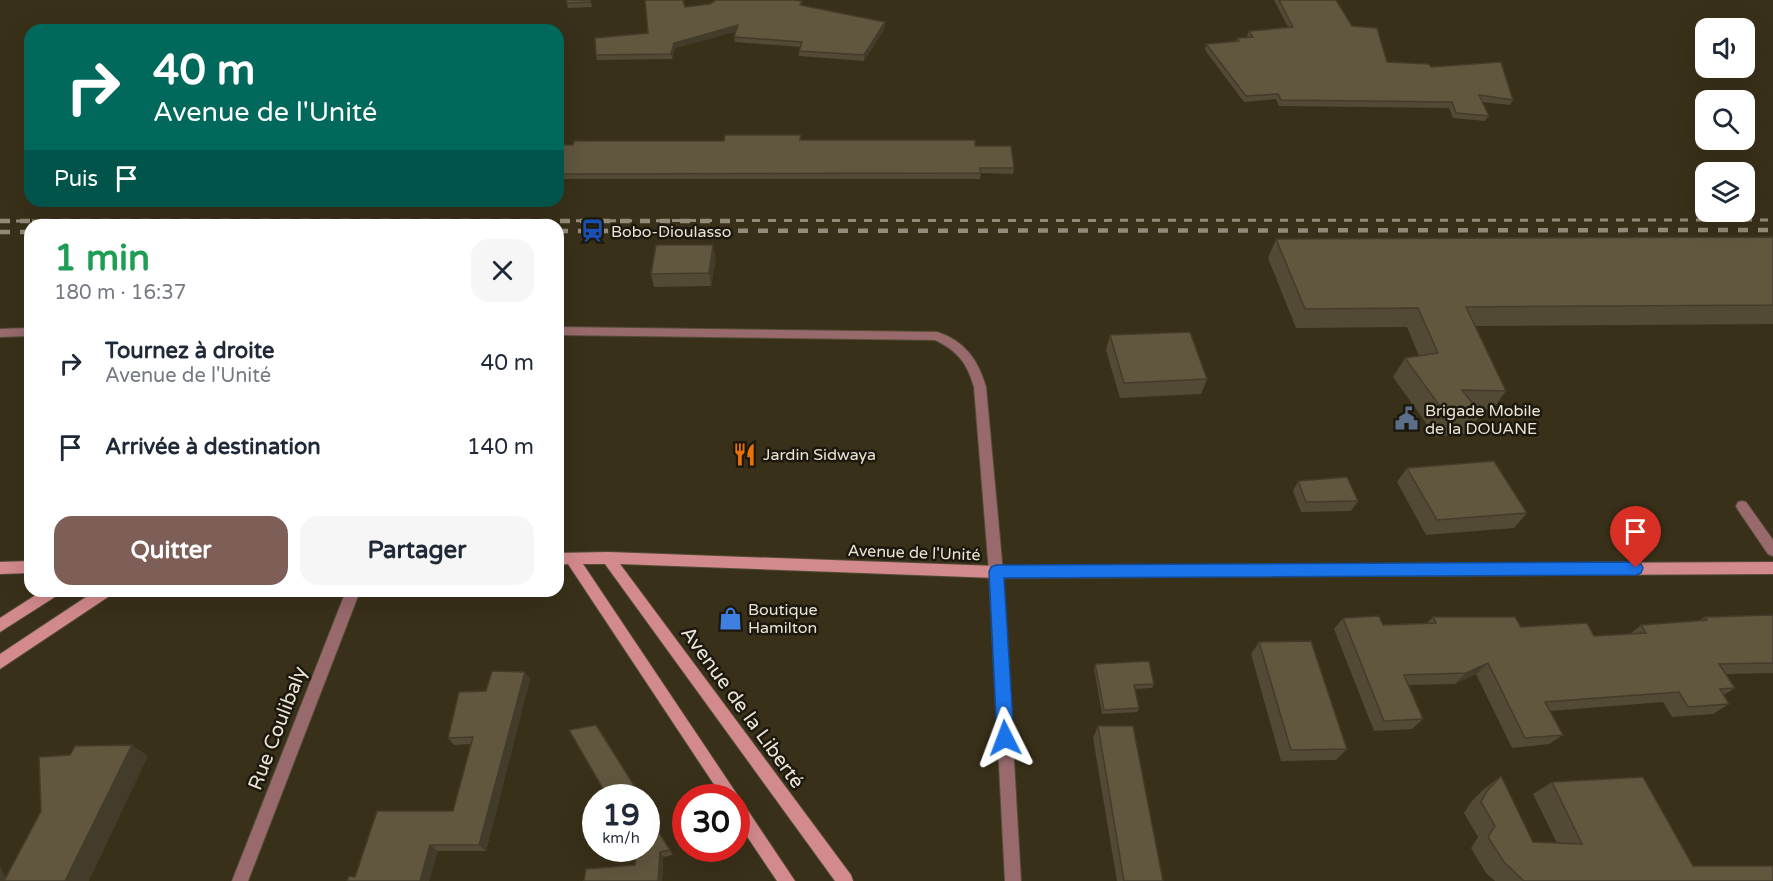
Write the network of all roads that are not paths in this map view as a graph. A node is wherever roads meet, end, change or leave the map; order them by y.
1 (564, 331) edge
2 (24, 332) edge
3 (0, 333) edge
4 (1742, 506) dead end
5 (1773, 550) edge
6 (608, 558) junction
7 (565, 559) edge
8 (24, 567) edge
9 (0, 568) edge
10 (1773, 568) edge
11 (996, 572) junction
12 (44, 597) edge
13 (97, 597) edge
14 (351, 597) edge
15 (0, 626) edge
16 (0, 662) edge
17 (722, 784) edge
18 (750, 825) edge
19 (240, 881) edge
20 (788, 881) edge
21 (845, 881) edge
22 (1013, 881) edge

1 - 11 street
2 - 3 street
4 - 5 street
6 - 7 main road, Avenue de l'Unité
6 - 11 main road, Avenue de l'Unité
6 - 21 main road, Avenue de la Liberté
7 - 17 main road
8 - 9 main road
10 - 11 main road, Avenue de l'Unité
11 - 22 street
12 - 15 main road
13 - 16 main road
14 - 19 street, Rue Coulibaly
18 - 20 main road

